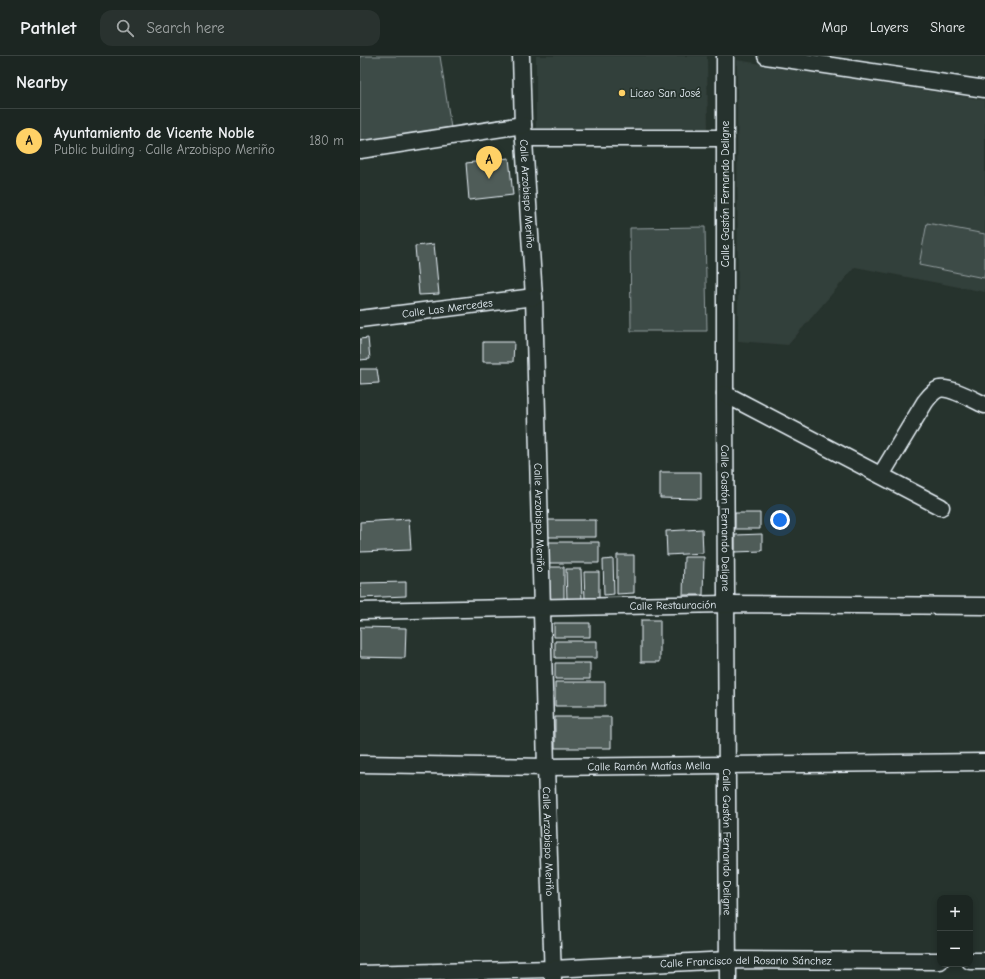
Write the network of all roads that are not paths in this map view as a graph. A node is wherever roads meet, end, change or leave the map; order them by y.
1 (521, 56) edge
2 (725, 56) edge
3 (766, 56) edge
4 (985, 89) edge
5 (524, 131) junction
6 (725, 138) junction
7 (360, 150) edge
8 (534, 297) junction
9 (360, 319) edge
10 (724, 394) junction
11 (985, 405) edge
12 (881, 476) junction
13 (941, 507) dead end
14 (726, 604) junction
15 (985, 606) edge
16 (541, 608) junction
17 (360, 611) edge
18 (985, 762) edge
19 (360, 764) edge
20 (727, 765) junction
21 (546, 767) junction
22 (728, 960) junction
23 (937, 961) edge
24 (973, 961) edge
25 (985, 961) edge
26 (360, 974) edge
27 (553, 974) edge
28 (728, 979) edge

1 - 5 street, Calle Arzobispo Meriño
2 - 6 street, Calle Gastón Fernando Deligne
3 - 4 street
5 - 6 street
5 - 7 street
5 - 8 street, Calle Arzobispo Meriño
6 - 10 street, Calle Gastón Fernando Deligne
8 - 9 street, Calle Las Mercedes
8 - 16 street, Calle Arzobispo Meriño
10 - 12 street
10 - 14 street, Calle Gastón Fernando Deligne
11 - 12 street
12 - 13 street
14 - 15 street, Calle Restauración
14 - 16 street, Calle Restauración
14 - 20 street, Calle Gastón Fernando Deligne
16 - 17 street, Calle Restauración
16 - 21 street, Calle Arzobispo Meriño
18 - 20 street, Calle Ramón Matías Mella
19 - 21 street, Calle Ramón Matías Mella
20 - 21 street, Calle Ramón Matías Mella
20 - 22 street, Calle Gastón Fernando Deligne
21 - 27 street, Calle Arzobispo Meriño
22 - 23 street, Calle Francisco del Rosario Sánchez
22 - 27 street, Calle Francisco del Rosario Sánchez
22 - 28 street, Calle Gastón Fernando Deligne
24 - 25 street
26 - 27 street, Calle Francisco del Rosario Sánchez

